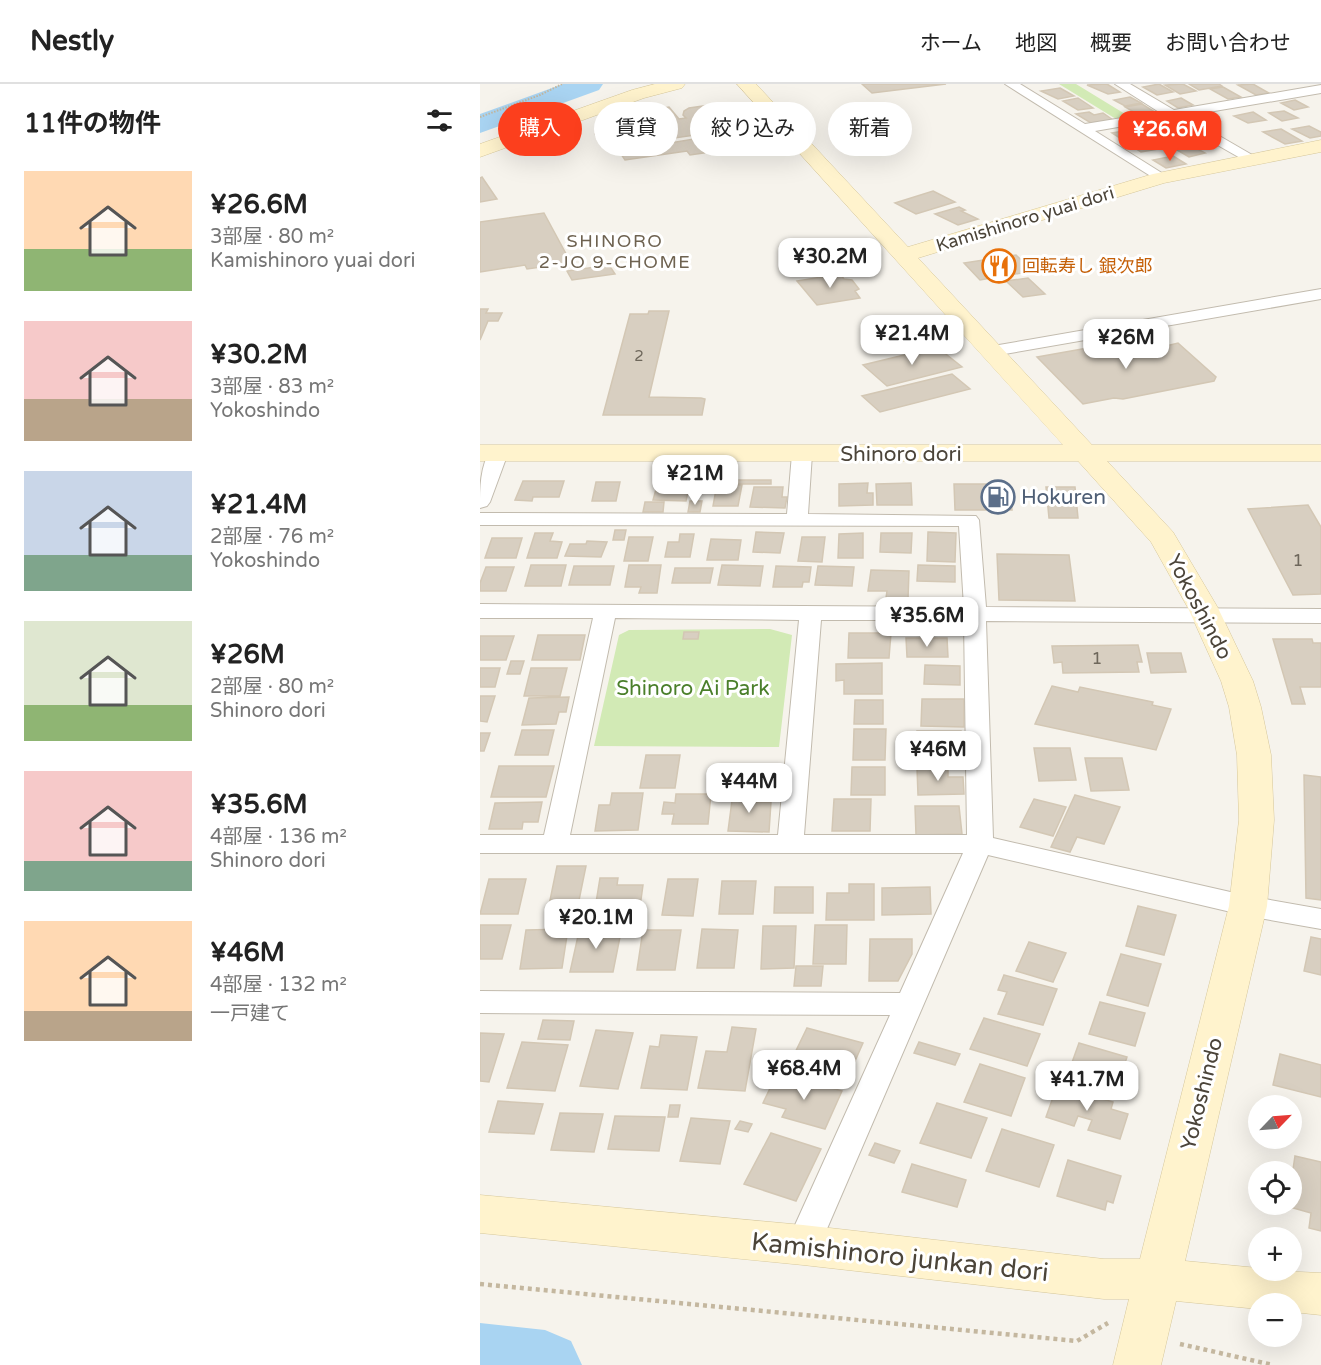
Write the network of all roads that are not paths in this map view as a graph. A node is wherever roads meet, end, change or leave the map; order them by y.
1 (676, 84) edge
2 (746, 84) edge
3 (1011, 84) edge
4 (1121, 84) edge
5 (1321, 89) edge
6 (1172, 114) junction
7 (1082, 129) junction
8 (1321, 146) edge
9 (480, 150) edge
10 (1249, 159) junction
11 (1160, 178) junction
12 (904, 255) junction
13 (1321, 294) edge
14 (993, 351) junction
15 (489, 453) edge
16 (1321, 453) edge
17 (802, 454) junction
18 (1085, 454) junction
19 (480, 502) edge
20 (480, 519) edge
21 (797, 520) junction
22 (480, 611) edge
23 (605, 612) junction
24 (811, 613) junction
25 (975, 614) junction
26 (1208, 615) junction
27 (1321, 616) edge
28 (480, 844) edge
29 (555, 844) junction
30 (790, 844) junction
31 (980, 844) junction
32 (1248, 906) junction
33 (1321, 919) edge
34 (480, 1002) edge
35 (910, 1004) junction
36 (480, 1214) edge
37 (803, 1245) junction
38 (1158, 1279) junction
39 (1321, 1294) edge
40 (1137, 1365) edge

1 - 9 street
2 - 12 street, Yokoshindo
3 - 7 street
4 - 6 street
5 - 6 street
6 - 7 street
6 - 10 street
7 - 11 street
8 - 10 street, Kamishinoro yuai dori
10 - 11 street, Kamishinoro yuai dori
11 - 12 street, Kamishinoro yuai dori
12 - 14 street, Yokoshindo
13 - 14 street
14 - 18 street, Yokoshindo
15 - 17 street, Shinoro dori
15 - 19 street
16 - 18 street, Shinoro dori
17 - 18 street, Shinoro dori
17 - 21 street
18 - 26 street, Yokoshindo
20 - 21 street
21 - 25 street
22 - 23 street
23 - 24 street
23 - 29 street
24 - 25 street
24 - 30 street
25 - 26 street
25 - 31 street
26 - 27 street
26 - 32 street, Yokoshindo
28 - 29 street
29 - 30 street
30 - 31 street
31 - 32 street
31 - 35 street
32 - 33 street
32 - 38 street, Yokoshindo
34 - 35 street
35 - 37 street
36 - 37 street, Kamishinoro junkan dori
37 - 38 street, Kamishinoro junkan dori
38 - 39 street, Kamishinoro junkan dori
38 - 40 street, Yokoshindo

